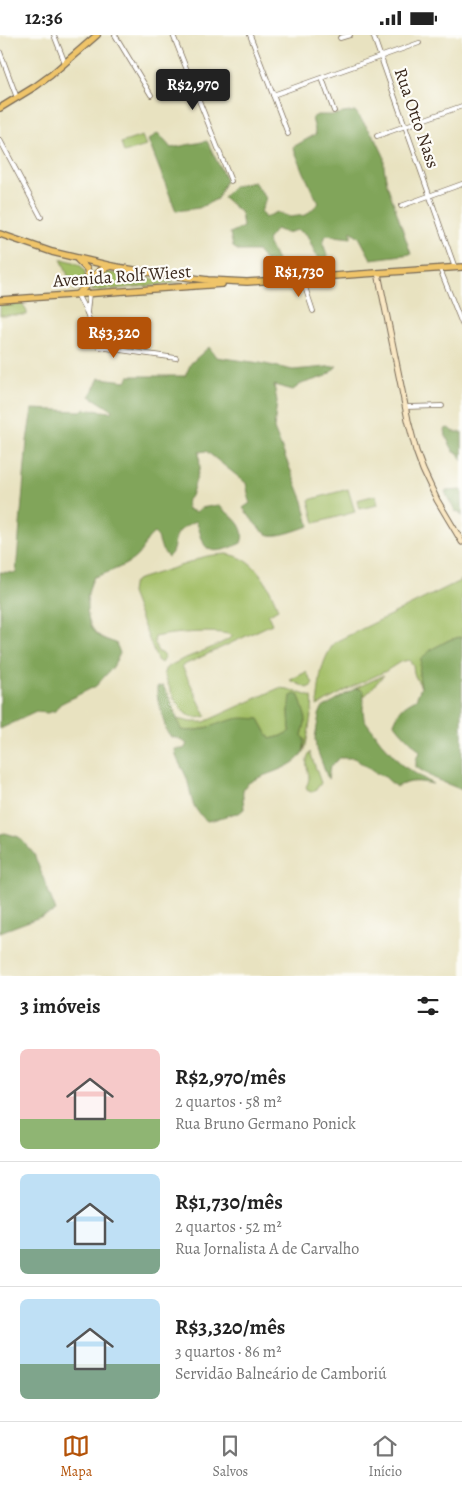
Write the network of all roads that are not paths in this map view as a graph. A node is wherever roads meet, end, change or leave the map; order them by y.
1 (54, 35) edge
2 (97, 35) edge
3 (115, 35) edge
4 (173, 35) edge
5 (250, 35) edge
6 (350, 35) edge
7 (373, 35) edge
8 (340, 38) dead end
9 (419, 43) dead end
10 (0, 52) edge
11 (380, 57) junction
12 (65, 63) junction
13 (322, 77) junction
14 (150, 95) dead end
15 (273, 95) junction
16 (17, 98) junction
17 (462, 106) edge
18 (0, 107) edge
19 (334, 111) dead end
20 (405, 126) junction
21 (288, 134) dead end
22 (377, 136) dead end
23 (0, 140) edge
24 (231, 181) dead end
25 (462, 184) edge
26 (429, 196) junction
27 (401, 206) dead end
28 (41, 217) dead end
29 (0, 235) edge
30 (77, 258) junction
31 (111, 266) junction
32 (455, 267) junction
33 (462, 267) edge
34 (440, 269) junction
35 (378, 273) junction
36 (302, 278) junction
37 (89, 280) junction
38 (246, 282) junction
39 (89, 293) junction
40 (77, 294) junction
41 (0, 299) edge
42 (313, 311) dead end
43 (87, 313) junction
44 (462, 324) edge
45 (176, 357) dead end
46 (442, 405) dead end
47 (405, 407) junction
48 (462, 542) edge

1 - 12 street
2 - 12 main road
3 - 14 street
4 - 24 street
5 - 15 street
6 - 8 street
7 - 11 street, Rua Otto Nass
9 - 11 street
10 - 16 street
11 - 13 street
11 - 20 street, Rua Otto Nass
12 - 16 main road
13 - 15 street
13 - 19 street
15 - 21 street
16 - 18 main road
17 - 20 street
20 - 22 street
20 - 26 street, Rua Otto Nass
23 - 28 street
25 - 26 street
26 - 27 street
26 - 32 street, Rua Otto Nass
29 - 30 main road
30 - 31 main road
30 - 37 main road
31 - 37 main road
31 - 38 main road
32 - 33 main road
32 - 34 main road
34 - 35 main road
34 - 44 street
35 - 36 main road
35 - 47 main road
36 - 38 main road
36 - 42 street
37 - 39 main road
37 - 40 main road
38 - 39 main road, Avenida Rolf Wiest
39 - 40 main road, Avenida Rolf Wiest
39 - 43 street
40 - 41 main road, Avenida Rolf Wiest
40 - 43 street
43 - 45 street
46 - 47 street
47 - 48 main road

